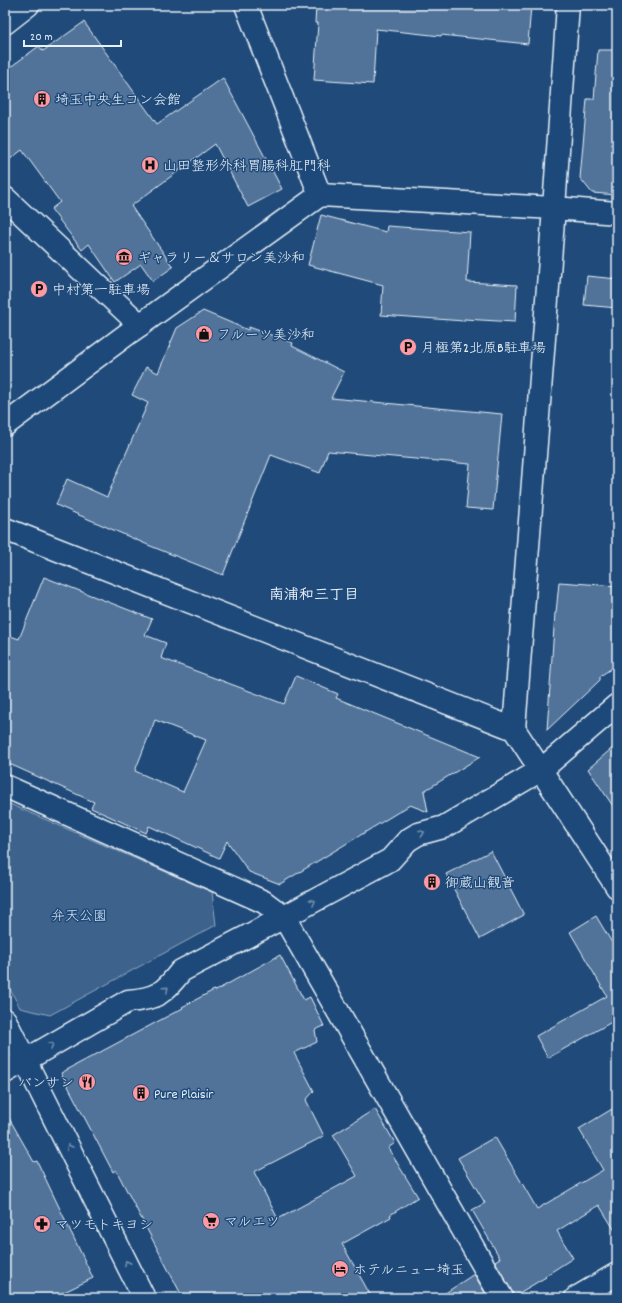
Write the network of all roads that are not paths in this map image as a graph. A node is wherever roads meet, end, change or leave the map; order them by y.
1 (28, 5) edge
2 (246, 5) edge
3 (568, 5) edge
4 (5, 23) edge
5 (320, 196) junction
6 (5, 198) edge
7 (554, 208) junction
8 (617, 213) edge
9 (140, 325) junction
10 (5, 425) edge
11 (5, 529) edge
12 (617, 705) edge
13 (514, 728) junction
14 (541, 770) junction
15 (5, 786) edge
16 (617, 887) edge
17 (284, 917) junction
18 (5, 1020) edge
19 (26, 1060) junction
20 (5, 1072) edge
21 (617, 1274) edge
22 (144, 1298) edge
23 (502, 1298) edge
24 (576, 1298) edge

1 - 4 street
2 - 5 street
3 - 7 street
5 - 7 street
5 - 9 street
6 - 9 street
7 - 8 street
7 - 13 street
9 - 10 street
11 - 13 street
12 - 14 street
13 - 14 street
14 - 16 street
17 -> 14 street
15 - 17 street
19 -> 17 street
17 - 23 street
18 - 19 street
19 - 20 street
22 -> 19 street
21 - 24 street

